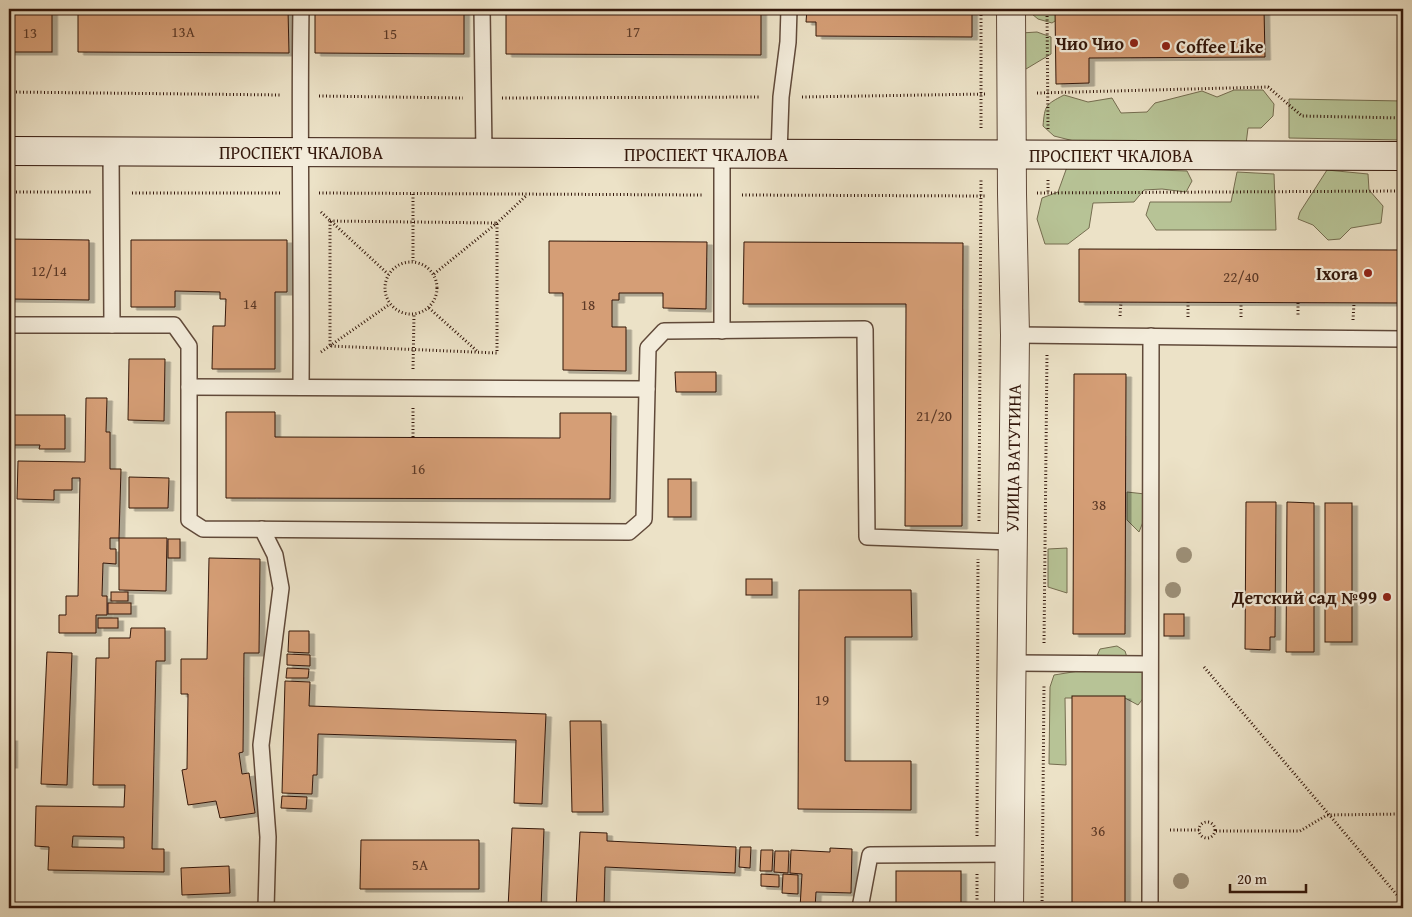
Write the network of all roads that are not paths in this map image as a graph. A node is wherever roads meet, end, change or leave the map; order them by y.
1 (301, 9) edge
2 (482, 9) edge
3 (789, 9) edge
4 (1011, 9) edge
5 (9, 151) edge
6 (111, 151) junction
7 (301, 152) junction
8 (484, 153) junction
9 (722, 154) junction
10 (779, 154) junction
11 (1012, 155) junction
12 (1403, 156) edge
13 (112, 324) junction
14 (9, 325) edge
15 (722, 331) junction
16 (1015, 335) junction
17 (1151, 336) junction
18 (1403, 339) edge
19 (189, 387) junction
20 (301, 387) junction
21 (647, 389) junction
22 (262, 529) junction
23 (1012, 542) junction
24 (1012, 663) junction
25 (1149, 664) junction
26 (1010, 854) junction
27 (266, 908) edge
28 (860, 908) edge
29 (1010, 908) edge
30 (1150, 908) edge

1 - 7 lane
2 - 8 lane
3 - 10 lane
4 - 11 main road, УЛИЦА ВАТУТИНА
5 - 6 main road, ПРОСПЕКТ ЧКАЛОВА
6 - 7 main road, ПРОСПЕКТ ЧКАЛОВА
6 - 13 lane
7 - 8 main road, ПРОСПЕКТ ЧКАЛОВА
7 - 20 lane
8 - 9 main road, ПРОСПЕКТ ЧКАЛОВА
9 - 10 main road, ПРОСПЕКТ ЧКАЛОВА
9 - 15 lane
10 - 11 main road, ПРОСПЕКТ ЧКАЛОВА
11 - 12 main road, ПРОСПЕКТ ЧКАЛОВА
11 - 16 main road, УЛИЦА ВАТУТИНА
13 - 14 lane
13 - 19 lane
15 - 21 lane
15 - 23 lane
16 - 17 lane
16 - 23 main road, УЛИЦА ВАТУТИНА
17 - 18 lane
17 - 25 lane
19 - 20 lane
19 - 22 lane
20 - 21 lane
21 - 22 lane
22 - 27 lane
23 - 24 main road, УЛИЦА ВАТУТИНА
24 - 25 lane
24 - 26 main road, УЛИЦА ВАТУТИНА
25 - 30 lane
26 - 28 lane
26 - 29 main road, УЛИЦА ВАТУТИНА

